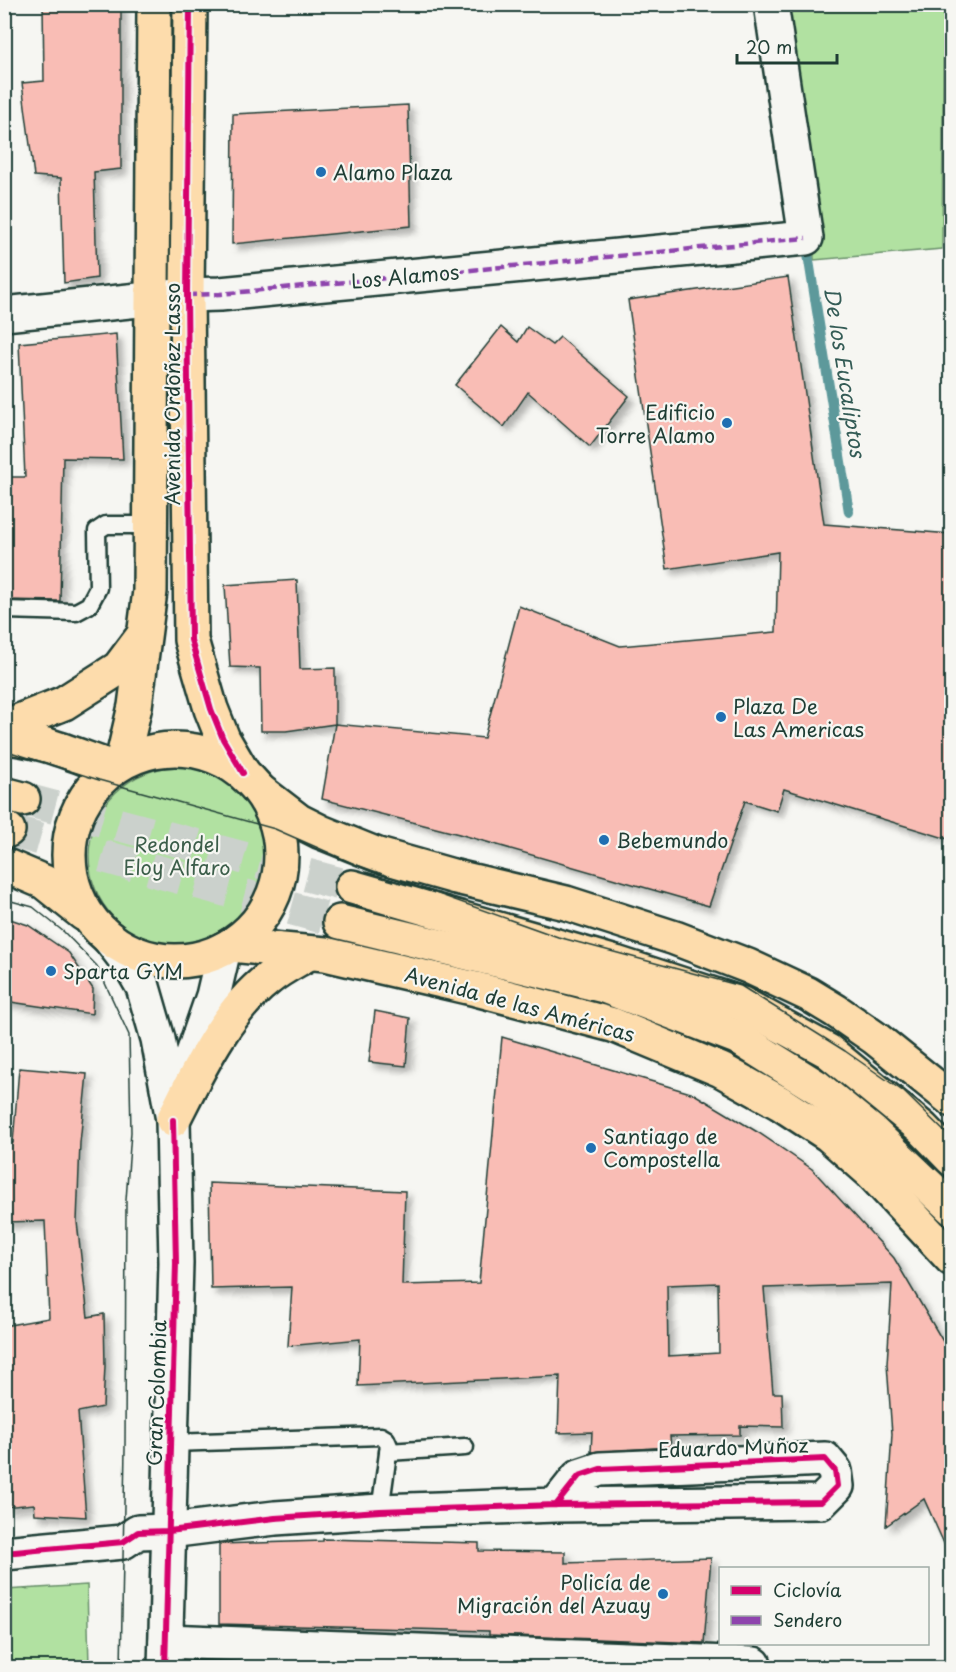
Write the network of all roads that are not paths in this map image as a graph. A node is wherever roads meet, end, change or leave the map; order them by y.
1 (154, 4) edge
2 (190, 4) edge
3 (771, 4) edge
4 (187, 295) junction
5 (151, 298) junction
6 (4, 314) edge
7 (150, 525) junction
8 (189, 527) junction
9 (4, 610) edge
10 (143, 636) junction
11 (4, 728) edge
12 (4, 737) edge
13 (117, 765) junction
14 (251, 782) junction
15 (4, 865) edge
16 (351, 887) tunnel mouth
17 (340, 922) tunnel mouth
18 (100, 928) junction
19 (227, 947) junction
20 (309, 953) junction
21 (951, 1100) edge
22 (173, 1120) junction
23 (951, 1159) edge
24 (951, 1208) edge
25 (951, 1259) edge
26 (171, 1443) junction
27 (465, 1447) dead end
28 (388, 1452) junction
29 (556, 1505) junction
30 (380, 1511) junction
31 (169, 1531) junction
32 (4, 1553) edge
33 (165, 1654) edge
34 (754, 1664) dead end

1 - 5 main road, Avenida Ordoñez Lasso
2 - 4 main road, Avenida Ordoñez Lasso
3 - 4 street, Los Alamos
4 - 5 street, Los Alamos
4 - 8 main road, Avenida Ordoñez Lasso
5 - 6 street, Los Alamos
5 - 7 main road, Avenida Ordoñez Lasso
7 - 8 main road
7 - 9 lane
7 - 10 main road, Avenida Ordoñez Lasso
8 - 14 main road, Avenida Ordoñez Lasso
10 - 11 main road
10 - 13 main road, Avenida Ordoñez Lasso
12 - 13 main road
13 - 14 main road
13 - 18 main road
14 - 19 main road
14 - 21 main road
15 - 18 main road
16 - 23 main road
17 - 24 main road, Avenida de las Américas
18 - 19 main road
18 - 22 street, Gran Colombia
19 - 20 main road, Avenida de las Américas
19 - 22 street, Gran Colombia
20 - 22 main road
20 - 25 main road, Avenida de las Américas
22 - 26 street, Gran Colombia
26 - 28 lane
26 - 31 street, Gran Colombia
27 - 28 lane
28 - 30 lane
29 - 29 street, Eduardo Muñoz
29 - 30 street, Eduardo Muñoz
30 - 31 street, Eduardo Muñoz
31 - 32 street, Eduardo Muñoz
31 - 33 street, Gran Colombia
33 - 34 street

